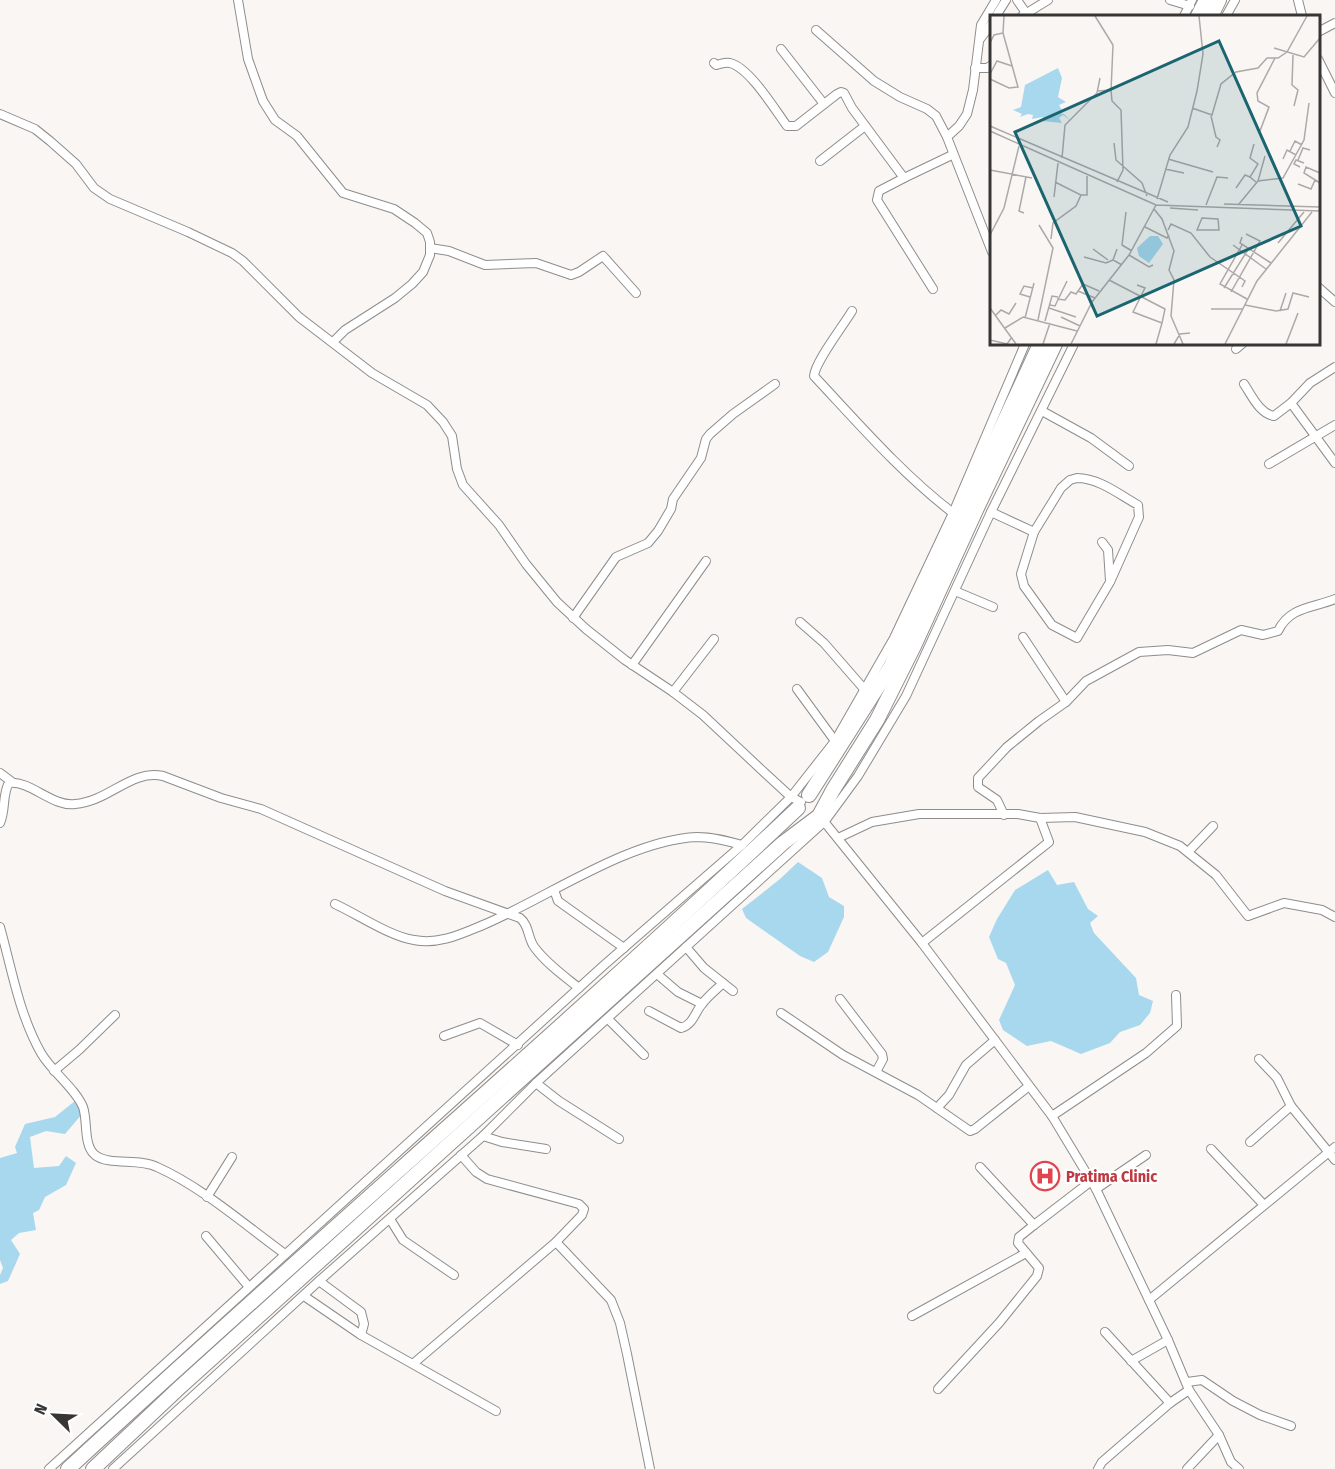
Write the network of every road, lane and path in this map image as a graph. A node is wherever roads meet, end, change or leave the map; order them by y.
1 (238, 0) edge
2 (996, 0) edge
3 (1006, 0) edge
4 (1017, 0) edge
5 (1048, 0) edge
6 (1170, 0) edge
7 (1206, 0) edge
8 (1220, 0) edge
9 (1234, 0) edge
10 (1298, 0) edge
11 (1193, 7) edge
12 (997, 15) edge
13 (1024, 15) edge
14 (1212, 15) edge
15 (1226, 15) edge
16 (1302, 15) edge
17 (1335, 23) edge
18 (990, 26) edge
19 (816, 30) dead end
20 (1320, 31) edge
21 (980, 39) junction
22 (781, 49) dead end
23 (714, 63) dead end
24 (1320, 63) edge
25 (990, 66) edge
26 (975, 68) junction
27 (1335, 93) edge
28 (824, 104) junction
29 (0, 114) edge
30 (865, 126) junction
31 (946, 137) junction
32 (952, 155) junction
33 (820, 161) dead end
34 (904, 178) junction
35 (990, 247) edge
36 (430, 248) junction
37 (933, 289) dead end
38 (1320, 289) edge
39 (636, 293) dead end
40 (1335, 302) edge
41 (852, 311) dead end
42 (333, 342) junction
43 (1026, 345) edge
44 (1040, 345) edge
45 (1056, 345) edge
46 (1074, 345) edge
47 (1334, 371) edge
48 (775, 384) dead end
49 (1244, 384) dead end
50 (1291, 403) junction
51 (1041, 411) junction
52 (1335, 425) edge
53 (1316, 437) junction
54 (1335, 463) edge
55 (1269, 464) dead end
56 (1129, 466) dead end
57 (991, 512) junction
58 (953, 513) junction
59 (1034, 532) junction
60 (1102, 542) dead end
61 (706, 561) dead end
62 (1110, 582) junction
63 (956, 591) junction
64 (1335, 599) edge
65 (993, 607) dead end
66 (573, 618) junction
67 (800, 622) dead end
68 (1023, 637) dead end
69 (714, 639) dead end
70 (632, 665) junction
71 (797, 689) dead end
72 (865, 690) junction
73 (673, 692) junction
74 (1066, 702) junction
75 (835, 741) junction
76 (0, 773) edge
77 (12, 782) junction
78 (800, 800) junction
79 (1004, 815) junction
80 (820, 816) junction
81 (1040, 818) junction
82 (0, 823) edge
83 (1212, 825) dead end
84 (838, 838) junction
85 (742, 845) junction
86 (1188, 852) junction
87 (554, 890) junction
88 (335, 904) dead end
89 (510, 914) junction
90 (1335, 917) edge
91 (0, 927) edge
92 (922, 943) junction
93 (686, 947) junction
94 (624, 948) junction
95 (657, 974) junction
96 (723, 983) junction
97 (579, 988) junction
98 (734, 991) dead end
99 (1176, 995) dead end
100 (840, 999) dead end
101 (702, 1004) junction
102 (649, 1011) dead end
103 (781, 1013) dead end
104 (115, 1015) dead end
105 (608, 1019) junction
106 (444, 1036) dead end
107 (995, 1040) junction
108 (518, 1045) junction
109 (644, 1055) dead end
110 (1259, 1059) dead end
111 (54, 1071) junction
112 (876, 1072) junction
113 (536, 1083) junction
114 (1029, 1086) junction
115 (1291, 1106) junction
116 (937, 1108) junction
117 (1052, 1116) junction
118 (483, 1136) junction
119 (619, 1139) dead end
120 (1250, 1142) dead end
121 (546, 1149) dead end
122 (1211, 1149) dead end
123 (1332, 1149) edge
124 (461, 1155) junction
125 (1146, 1155) dead end
126 (232, 1157) dead end
127 (1335, 1160) edge
128 (980, 1167) dead end
129 (1090, 1182) junction
130 (1096, 1189) junction
131 (207, 1197) junction
132 (1264, 1205) junction
133 (390, 1219) junction
134 (1034, 1225) junction
135 (206, 1236) dead end
136 (556, 1242) junction
137 (1026, 1253) junction
138 (285, 1254) junction
139 (454, 1275) dead end
140 (319, 1281) junction
141 (249, 1287) junction
142 (304, 1296) junction
143 (1149, 1300) junction
144 (912, 1316) dead end
145 (1105, 1332) dead end
146 (361, 1335) junction
147 (1168, 1340) junction
148 (1131, 1361) junction
149 (414, 1364) junction
150 (1188, 1386) junction
151 (938, 1389) dead end
152 (1170, 1403) junction
153 (496, 1411) dead end
154 (1291, 1426) dead end
155 (1219, 1435) junction
156 (49, 1469) edge
157 (69, 1469) edge
158 (93, 1469) edge
159 (113, 1469) edge
160 (650, 1469) edge
161 (1098, 1469) edge
162 (1187, 1469) edge
163 (1239, 1469) edge

1 - 36 street
2 - 21 street
3 - 12 street
4 - 13 street
5 - 13 street
6 - 11 street
7 - 11 highway
8 - 14 highway
9 - 15 street
10 - 16 street
17 - 20 street
18 - 21 street
19 - 31 street
21 - 26 street
22 - 28 street
23 - 28 street
24 - 27 street
25 - 26 street
26 - 31 street
28 - 30 street
29 - 42 street
30 - 33 street
30 - 34 street
31 - 32 street
32 - 34 street
32 - 35 street
34 - 37 street
36 - 39 street
36 - 42 street
38 - 40 street
41 - 58 street
42 - 66 street
43 - 58 street
44 - 78 highway
45 - 80 highway
46 - 51 street
47 - 50 street
48 - 66 street
49 - 50 street
50 - 53 street
51 - 56 street
51 - 57 street
52 - 53 street
53 - 54 street
53 - 55 street
57 - 59 street
57 - 63 street
58 - 72 street
59 - 62 street
59 - 62 street
60 - 62 street
61 - 70 street
63 - 65 street
63 - 80 street
64 - 74 street
66 - 70 street
67 - 72 street
68 - 74 street
69 - 73 street
70 - 73 street
71 - 75 street
72 - 75 street
73 - 78 street
74 - 79 street
75 - 78 street
76 - 77 street
77 - 82 street
77 - 89 street
78 - 80 highway
78 - 80 highway
78 - 85 street
78 - 157 highway
79 - 81 street
79 - 84 street
80 - 84 street
80 - 93 street
80 - 158 highway
81 - 86 street
81 - 92 street
83 - 86 street
84 - 92 street
85 - 87 street
85 - 94 street
86 - 90 street
87 - 89 street
87 - 94 street
88 - 89 street
89 - 97 street
91 - 111 street
92 - 107 street
93 - 95 street
93 - 96 street
94 - 97 street
95 - 101 street
95 - 105 street
96 - 98 street
96 - 101 street
97 - 108 street
99 - 117 street
100 - 112 street
101 - 102 street
103 - 112 street
104 - 111 street
105 - 109 street
105 - 113 street
106 - 108 street
107 - 114 street
107 - 116 street
108 - 138 street
110 - 115 street
111 - 131 street
112 - 116 street
113 - 118 street
113 - 119 street
114 - 116 street
114 - 117 street
115 - 120 street
115 - 123 street
117 - 129 street
118 - 121 street
118 - 124 street
122 - 132 street
123 - 127 street
123 - 132 street
124 - 133 street
124 - 136 street
125 - 130 street
126 - 131 street
128 - 134 street
129 - 130 street
129 - 134 street
130 - 143 street
131 - 138 street
132 - 143 street
133 - 139 street
133 - 140 street
134 - 137 street
135 - 141 street
136 - 149 street
136 - 160 street
137 - 144 street
137 - 151 street
138 - 141 street
140 - 142 street
140 - 146 street
141 - 156 street
142 - 146 street
142 - 159 street
143 - 147 street
145 - 148 street
146 - 149 street
147 - 148 street
147 - 150 street
148 - 152 street
149 - 153 street
150 - 152 street
150 - 154 street
150 - 155 street
152 - 161 street
155 - 162 street
155 - 163 street

